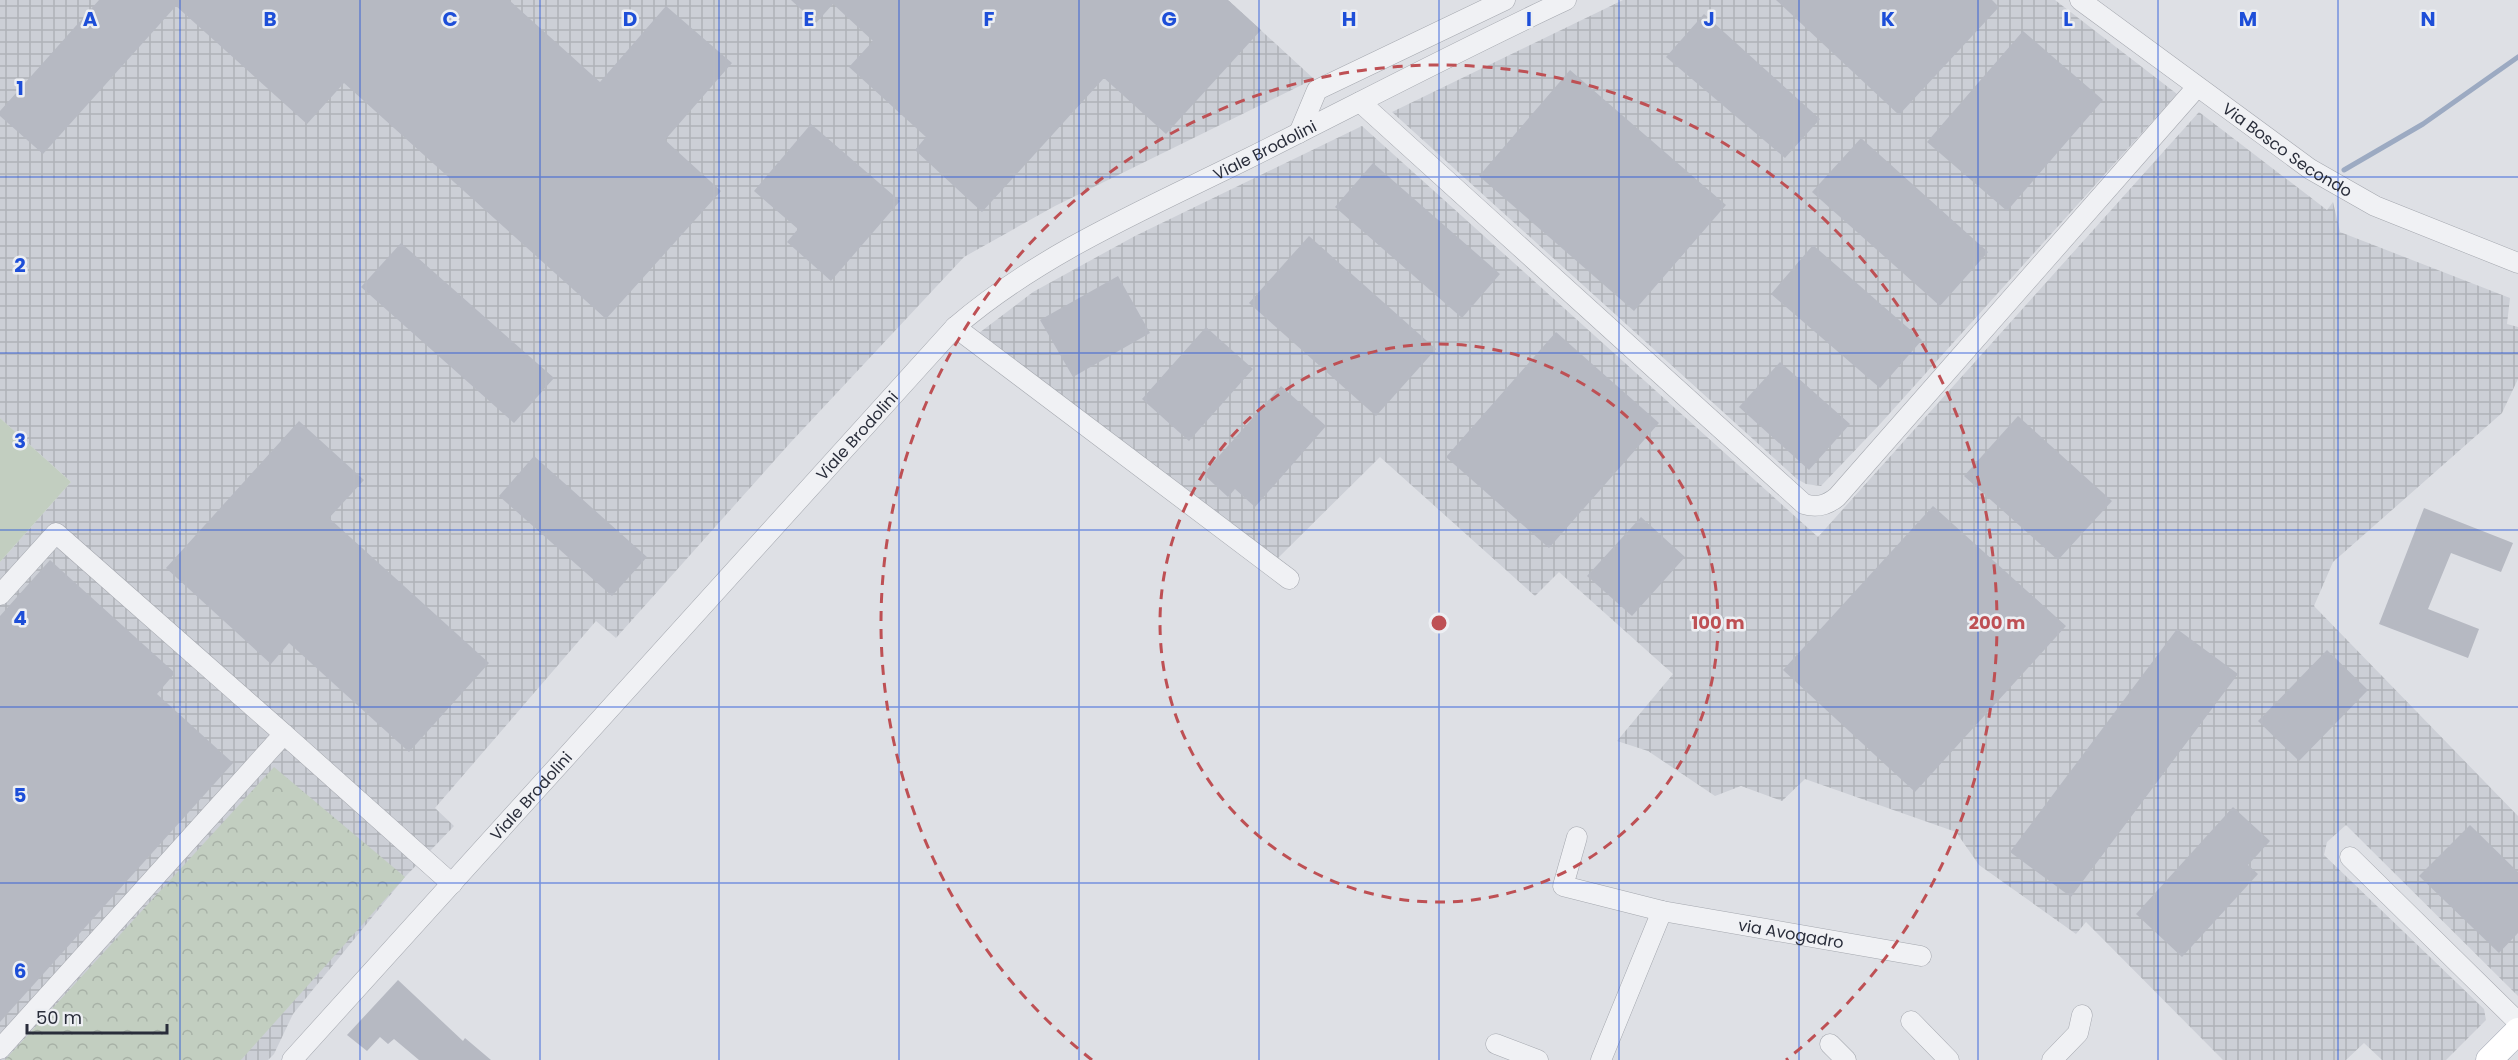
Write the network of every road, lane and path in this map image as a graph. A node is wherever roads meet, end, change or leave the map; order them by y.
1 (1505, 0) edge
2 (1566, 0) edge
3 (2080, 0) edge
4 (2197, 87) junction
5 (1360, 102) junction
6 (1299, 133) junction
7 (2518, 263) edge
8 (955, 327) junction
9 (1288, 579) dead end
10 (0, 596) edge
11 (284, 734) junction
12 (1577, 837) dead end
13 (2350, 857) dead end
14 (452, 884) junction
15 (1662, 911) junction
16 (1921, 956) dead end
17 (2082, 1015) dead end
18 (1911, 1021) dead end
19 (2518, 1022) edge
20 (2518, 1031) edge
21 (1496, 1044) dead end
22 (1830, 1044) dead end
23 (0, 1049) edge
24 (292, 1060) edge
25 (1538, 1060) edge
26 (1601, 1060) edge
27 (1846, 1060) edge
28 (1948, 1060) edge
29 (2052, 1060) edge
30 (2489, 1060) edge

1 - 6 street
2 - 5 street, Viale Brodolini
3 - 4 street, Via Bosco Secondo
4 - 5 street
4 - 7 street, Via Bosco Secondo
5 - 6 street, Viale Brodolini
6 - 8 street, Viale Brodolini
8 - 9 street
8 - 14 street, Viale Brodolini
10 - 11 street
11 - 14 street
11 - 23 street
12 - 15 street, via Avogadro
13 - 19 street
14 - 24 street, Viale Brodolini
15 - 16 street, via Avogadro
15 - 26 street
17 - 29 street
18 - 28 street
20 - 30 main road
21 - 25 street
22 - 27 street

